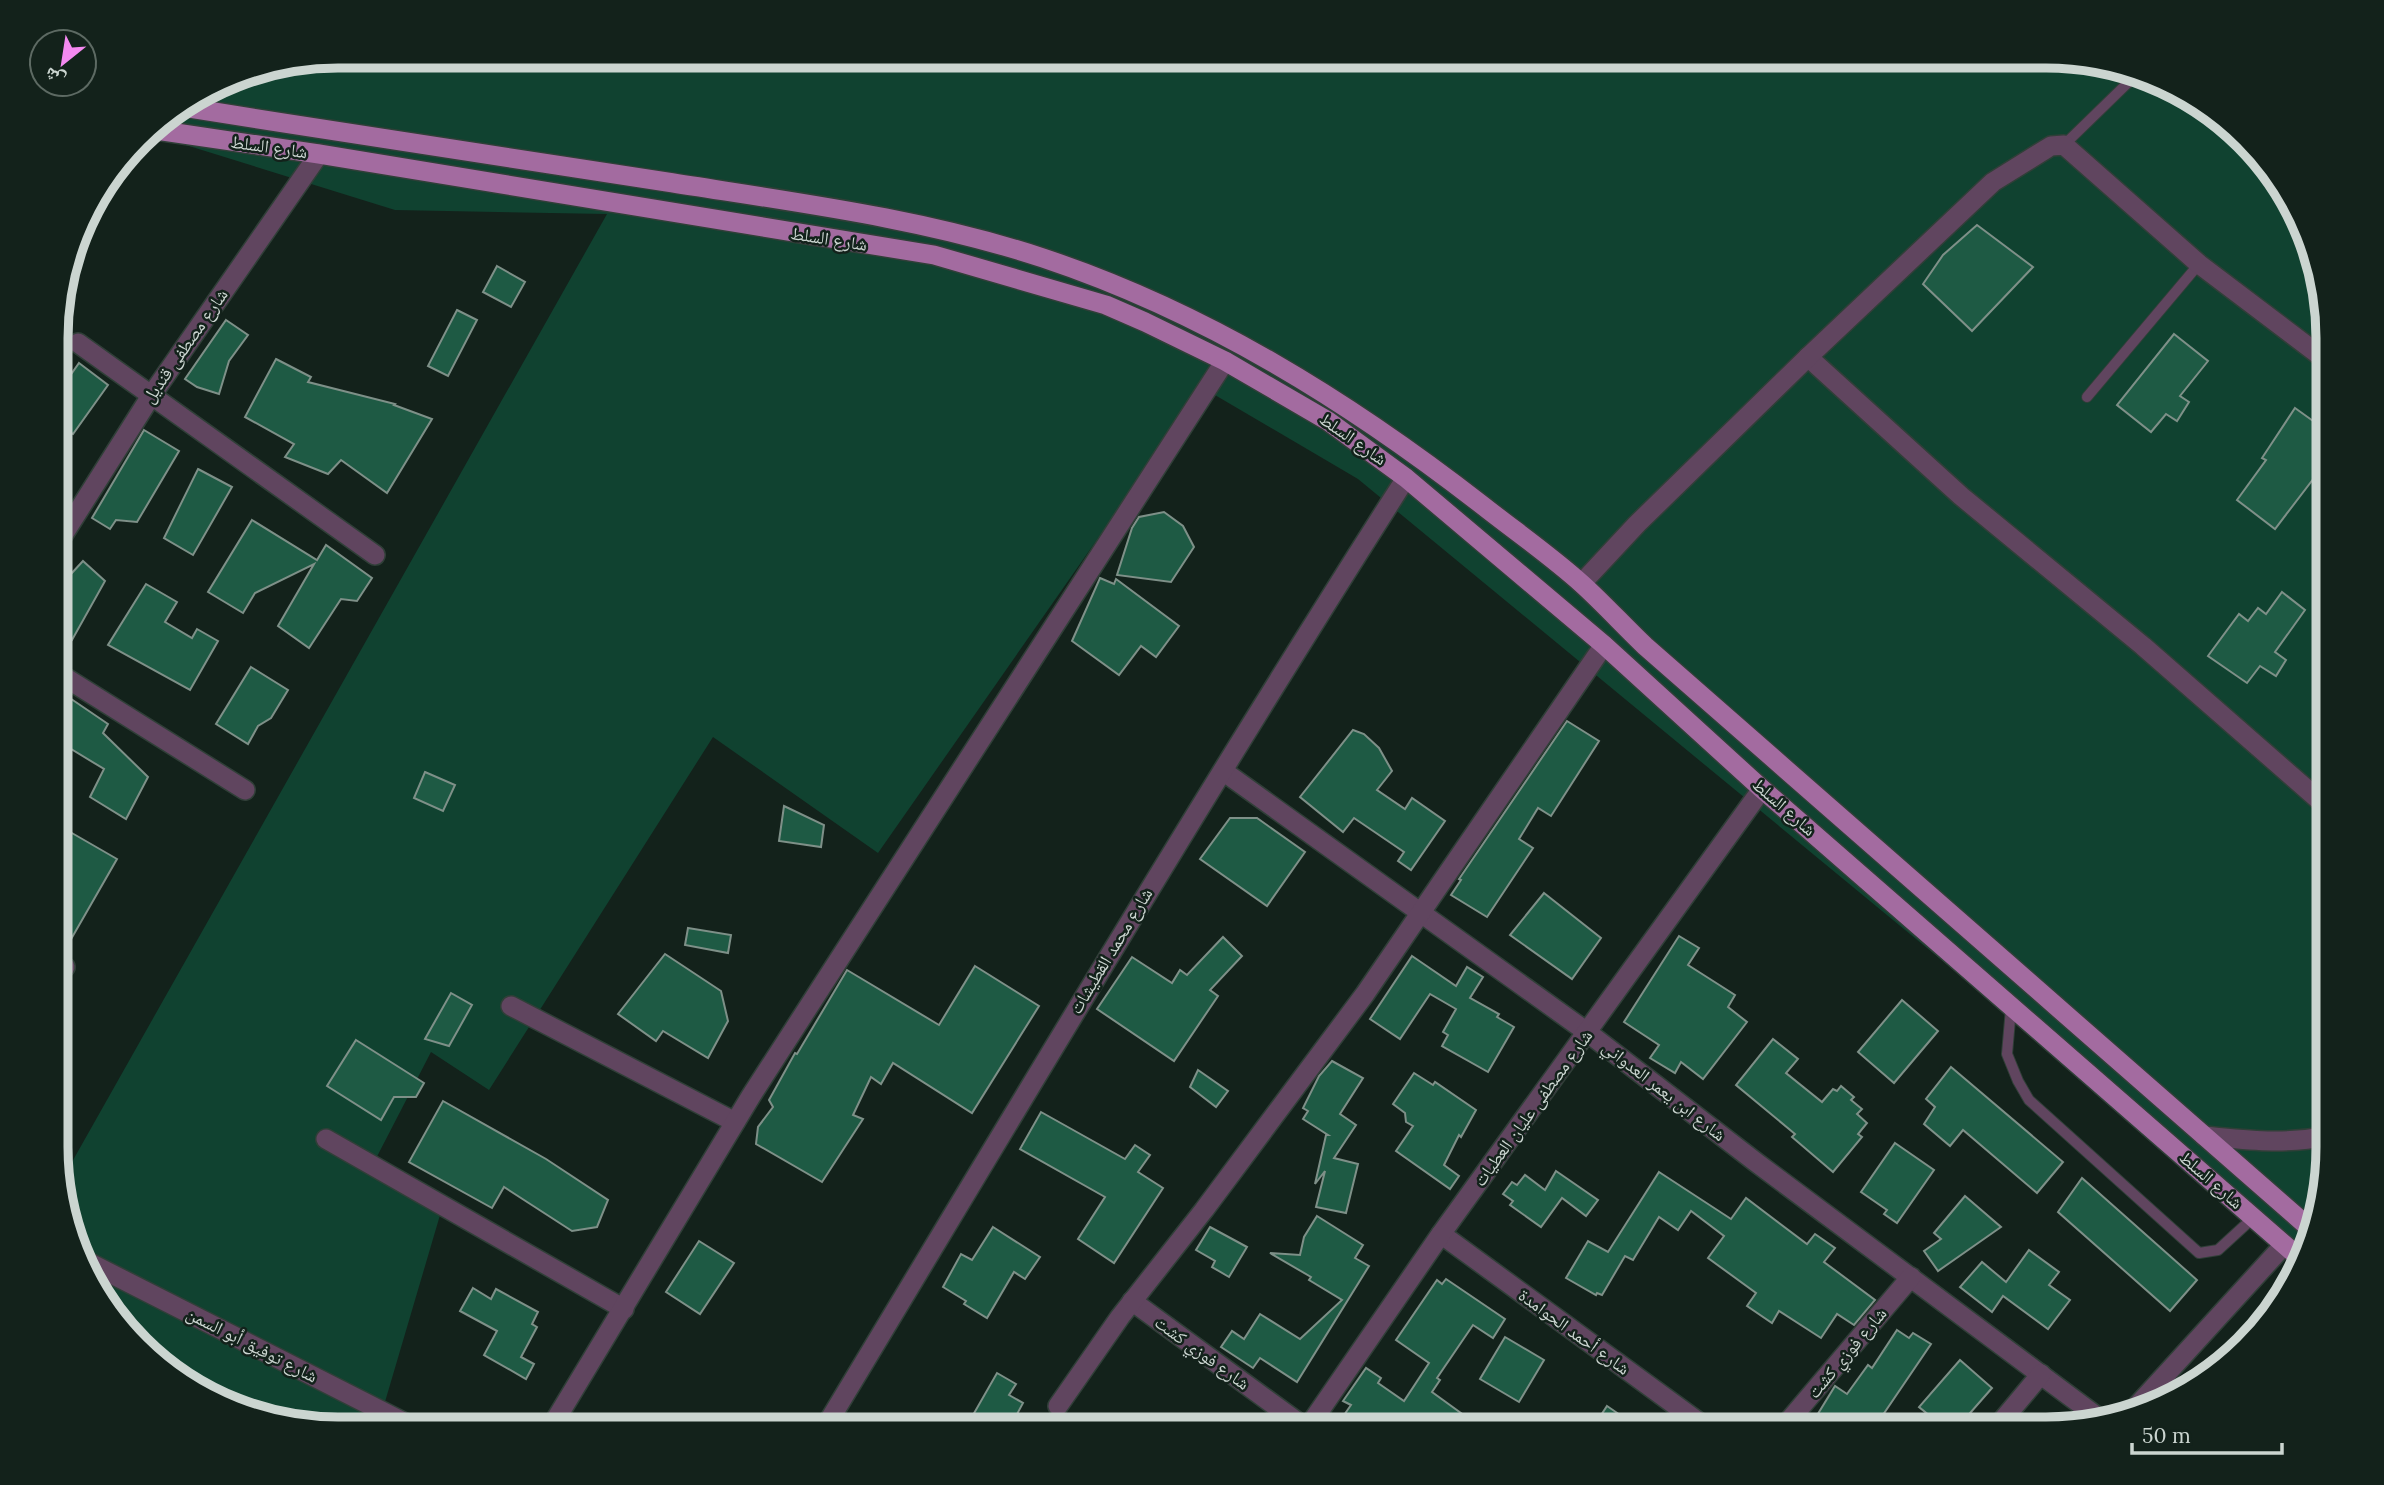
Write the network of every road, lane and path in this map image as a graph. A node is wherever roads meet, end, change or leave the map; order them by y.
1 (2128, 81) edge
2 (196, 109) edge
3 (164, 132) edge
4 (2064, 145) junction
5 (319, 153) junction
6 (2199, 264) junction
7 (78, 343) dead end
8 (2316, 352) edge
9 (1808, 357) junction
10 (1225, 362) junction
11 (151, 396) junction
12 (2087, 397) dead end
13 (1406, 478) junction
14 (68, 527) edge
15 (374, 555) dead end
16 (1582, 583) junction
17 (1604, 645) junction
18 (68, 679) edge
19 (1223, 771) junction
20 (1762, 789) junction
21 (245, 790) dead end
22 (2316, 797) edge
23 (1422, 912) junction
24 (2011, 1004) junction
25 (511, 1006) dead end
26 (1587, 1032) junction
27 (736, 1122) junction
28 (2204, 1136) junction
29 (2316, 1138) edge
30 (326, 1139) dead end
31 (2254, 1217) junction
32 (2305, 1224) edge
33 (1441, 1234) junction
34 (2284, 1245) junction
35 (2294, 1253) edge
36 (96, 1266) edge
37 (1911, 1277) junction
38 (1132, 1301) junction
39 (624, 1309) junction
40 (2041, 1374) junction
41 (2145, 1398) edge
42 (1058, 1406) dead end
43 (2092, 1413) edge
44 (393, 1417) edge
45 (557, 1417) edge
46 (831, 1417) edge
47 (1291, 1417) edge
48 (1315, 1417) edge
49 (1692, 1417) edge
50 (1792, 1417) edge
51 (2006, 1417) edge

1 - 4 lane
2 - 16 main road, شارع السلط
3 - 5 main road, شارع السلط
4 - 6 street
4 - 9 street
5 - 10 main road, شارع السلط
5 - 11 street, شارع مصطفى قنديل
6 - 8 street
6 - 12 lane
7 - 11 street
9 - 16 street
9 - 22 street
10 - 13 main road, شارع السلط
10 - 27 street
11 - 14 street, شارع مصطفى قنديل
11 - 15 street
13 - 17 main road, شارع السلط
13 - 19 street, شارع محمد القطيشات
16 - 28 main road, شارع السلط
17 - 20 main road, شارع السلط
17 - 23 street
18 - 21 street
19 - 23 street, شارع ابن يعمر العدواني
19 - 46 street, شارع محمد القطيشات
20 - 24 main road, شارع السلط
20 - 26 street, شارع مصطفى عليان العطيات
23 - 26 street, شارع ابن يعمر العدواني
23 - 38 street
24 - 31 main road, شارع السلط
24 - 31 lane
25 - 27 street
26 - 33 street, شارع مصطفى عليان العطيات
26 - 37 street, شارع ابن يعمر العدواني
27 - 39 street
28 - 29 street
28 - 32 main road, شارع السلط
30 - 39 street
31 - 34 main road, شارع السلط
33 - 48 street, شارع مصطفى عليان العطيات
33 - 49 street, شارع أحمد الحوامدة
34 - 35 main road, شارع السلط
34 - 41 street
36 - 44 street, شارع توفيق أبو السمن
37 - 40 street, شارع ابن يعمر العدواني
37 - 50 street, شارع فوزي كشت
38 - 42 street
38 - 47 street, شارع فوزي كشت
39 - 45 street
40 - 43 street, شارع ابن يعمر العدواني
40 - 51 street

